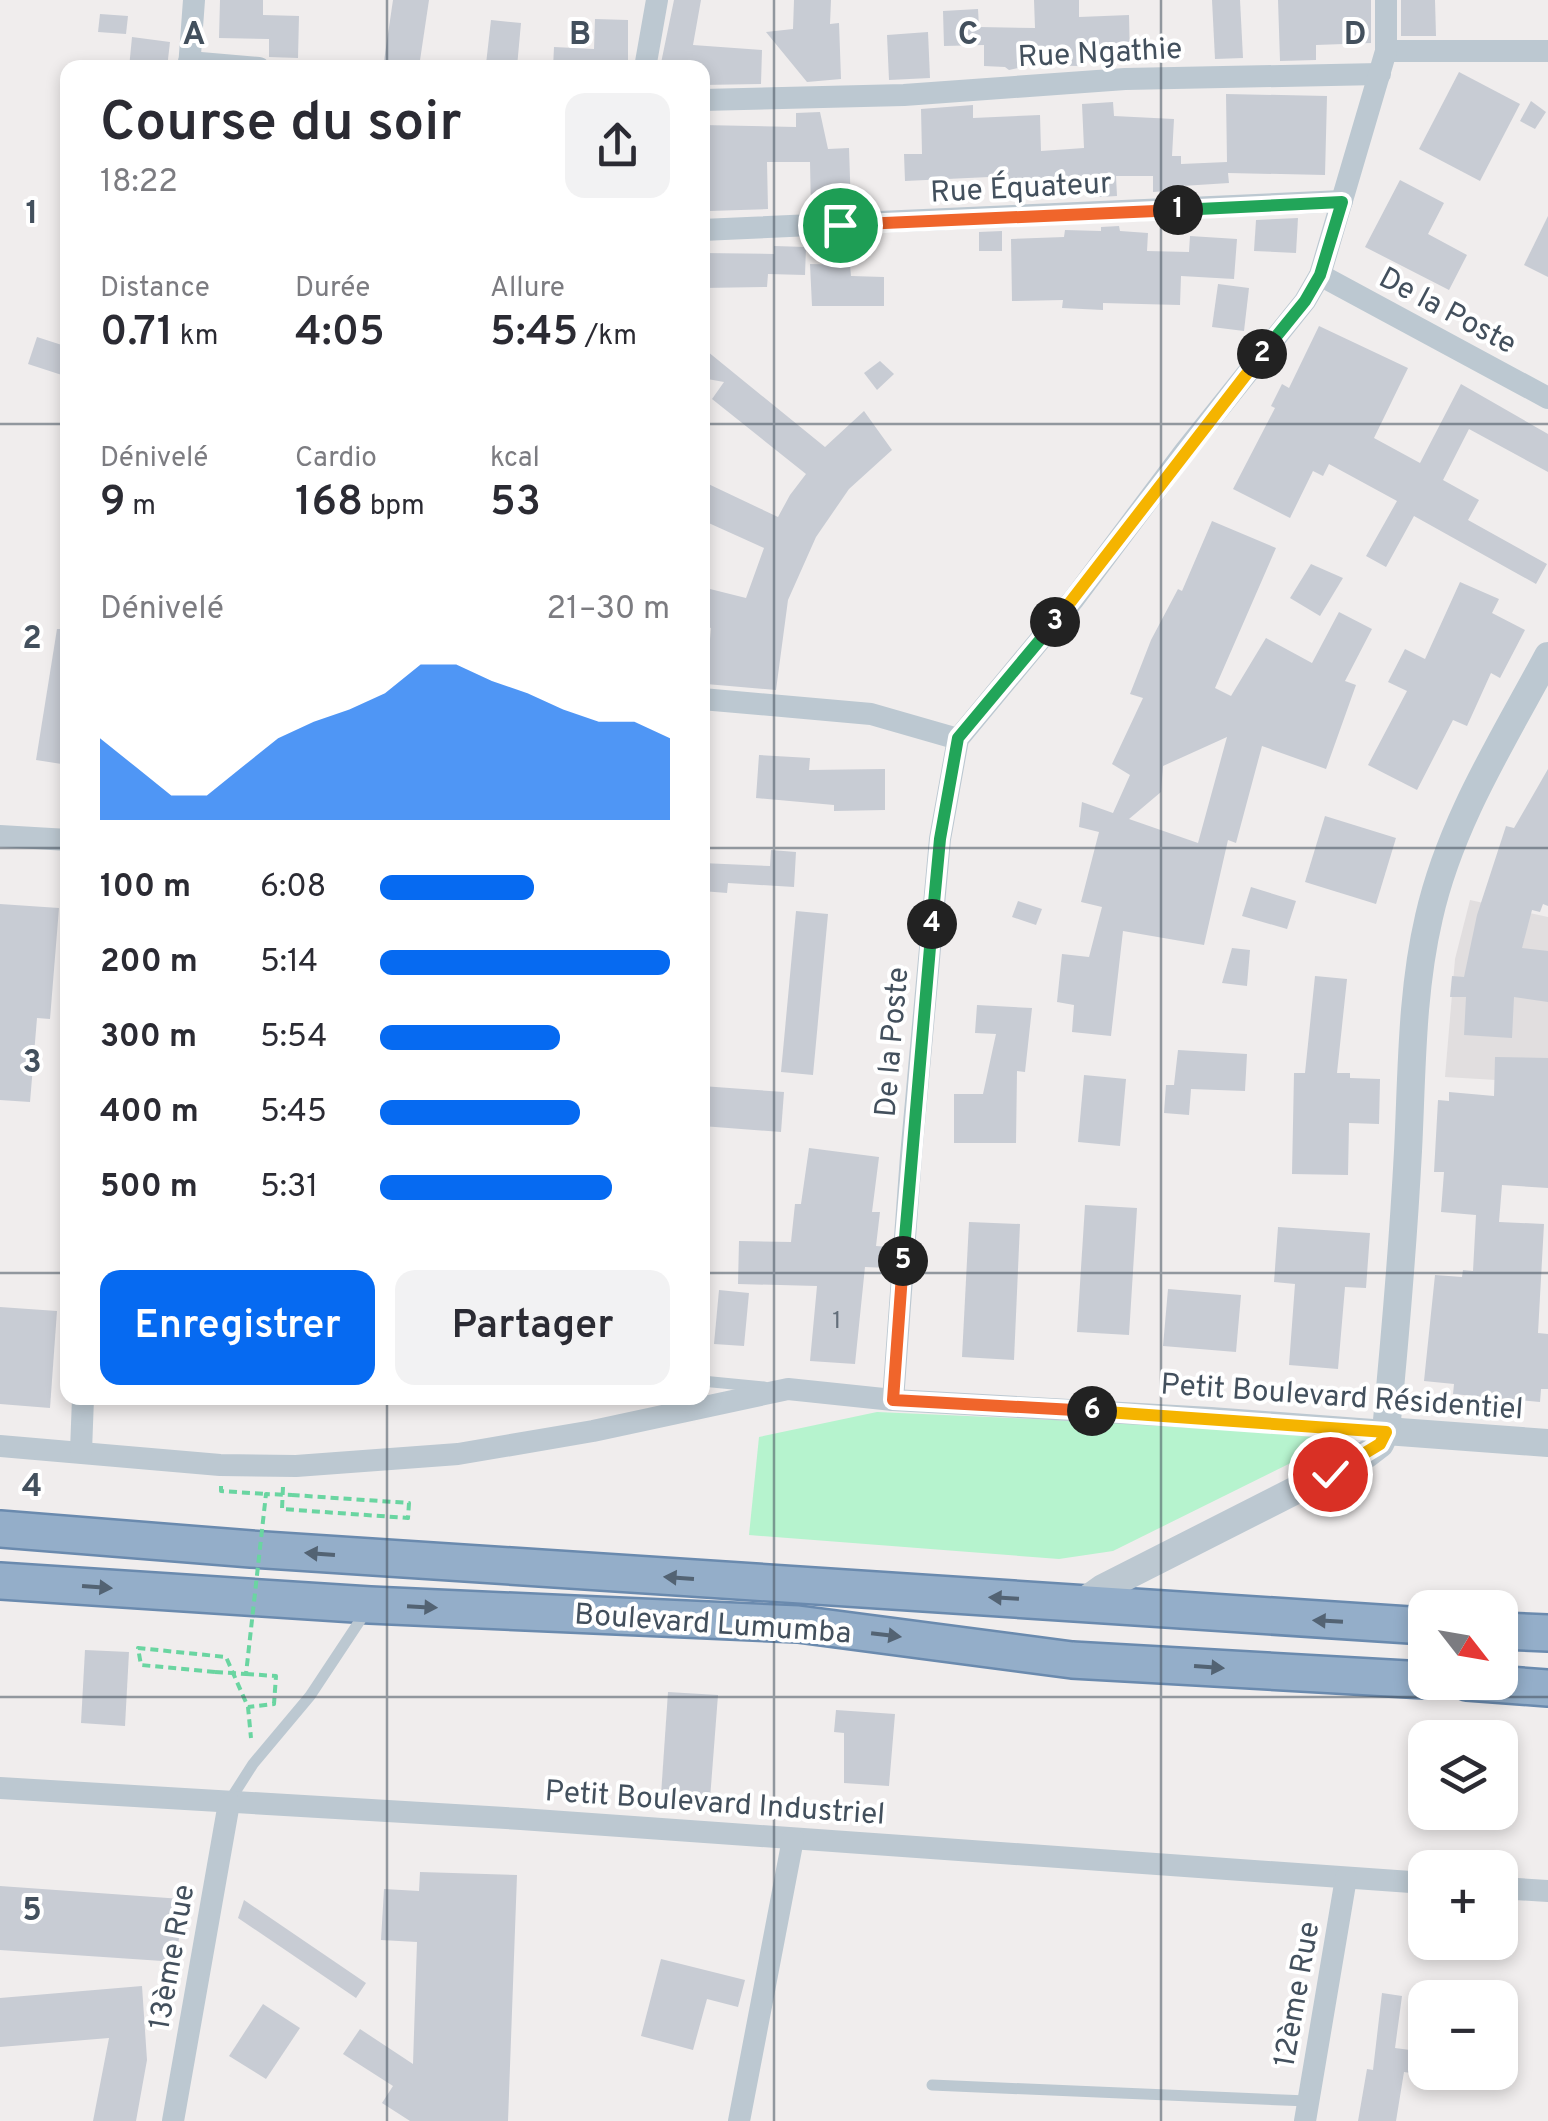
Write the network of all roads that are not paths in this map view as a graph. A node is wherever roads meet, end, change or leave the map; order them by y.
1 (194, 0) edge
2 (657, 0) edge
3 (1386, 0) edge
4 (1548, 51) edge
5 (189, 60) edge
6 (646, 60) edge
7 (1383, 62) junction
8 (710, 100) edge
9 (1342, 202) junction
10 (710, 230) edge
11 (1320, 275) junction
12 (1548, 398) edge
13 (1548, 656) edge
14 (710, 700) edge
15 (958, 738) junction
16 (0, 836) edge
17 (60, 840) edge
18 (710, 1382) edge
19 (788, 1389) junction
20 (893, 1400) junction
21 (83, 1405) edge
22 (1386, 1432) junction
23 (1548, 1443) edge
24 (0, 1446) edge
25 (81, 1451) junction
26 (0, 1528) edge
27 (0, 1581) edge
28 (1082, 1603) junction
29 (370, 1605) junction
30 (1408, 1625) edge
31 (1518, 1632) edge
32 (1548, 1634) edge
33 (1408, 1679) edge
34 (1518, 1686) edge
35 (1548, 1688) edge
36 (0, 1788) edge
37 (229, 1803) junction
38 (793, 1839) junction
39 (1346, 1878) junction
40 (1408, 1882) edge
41 (1518, 1889) edge
42 (1548, 1891) edge
43 (932, 2085) dead end
44 (1306, 2111) edge
45 (173, 2121) edge
46 (739, 2121) edge

1 - 5 street
2 - 6 street
3 - 7 street, De la Poste
4 - 7 street, Rue Ngathie
7 - 8 street, Rue Ngathie
7 - 9 street, De la Poste
9 - 10 street, Rue Équateur
9 - 11 street, De la Poste
11 - 12 street, De la Poste
11 - 15 street, De la Poste
13 - 22 street
14 - 15 street
15 - 20 street, De la Poste
16 - 17 street
18 - 19 lane
19 - 20 street, Petit Boulevard Résidentiel
19 - 25 street, Petit Boulevard Résidentiel
20 - 22 street, Petit Boulevard Résidentiel
21 - 25 street
22 - 23 street, Petit Boulevard Résidentiel
22 - 28 street
24 - 25 street, Petit Boulevard Résidentiel
28 -> 26 highway, Boulevard Lumumba
27 -> 29 highway, Boulevard Lumumba
30 -> 28 highway, Boulevard Lumumba
29 -> 33 highway, Boulevard Lumumba
29 - 37 lane
31 - 32 highway
34 - 35 highway
36 - 37 street, Petit Boulevard Industriel
37 - 38 street, Petit Boulevard Industriel
37 - 45 street, 13ème Rue
38 - 39 street, Petit Boulevard Industriel
38 - 46 street
39 - 40 street, Petit Boulevard Industriel
39 - 44 street, 12ème Rue
41 - 42 street
43 - 44 lane

